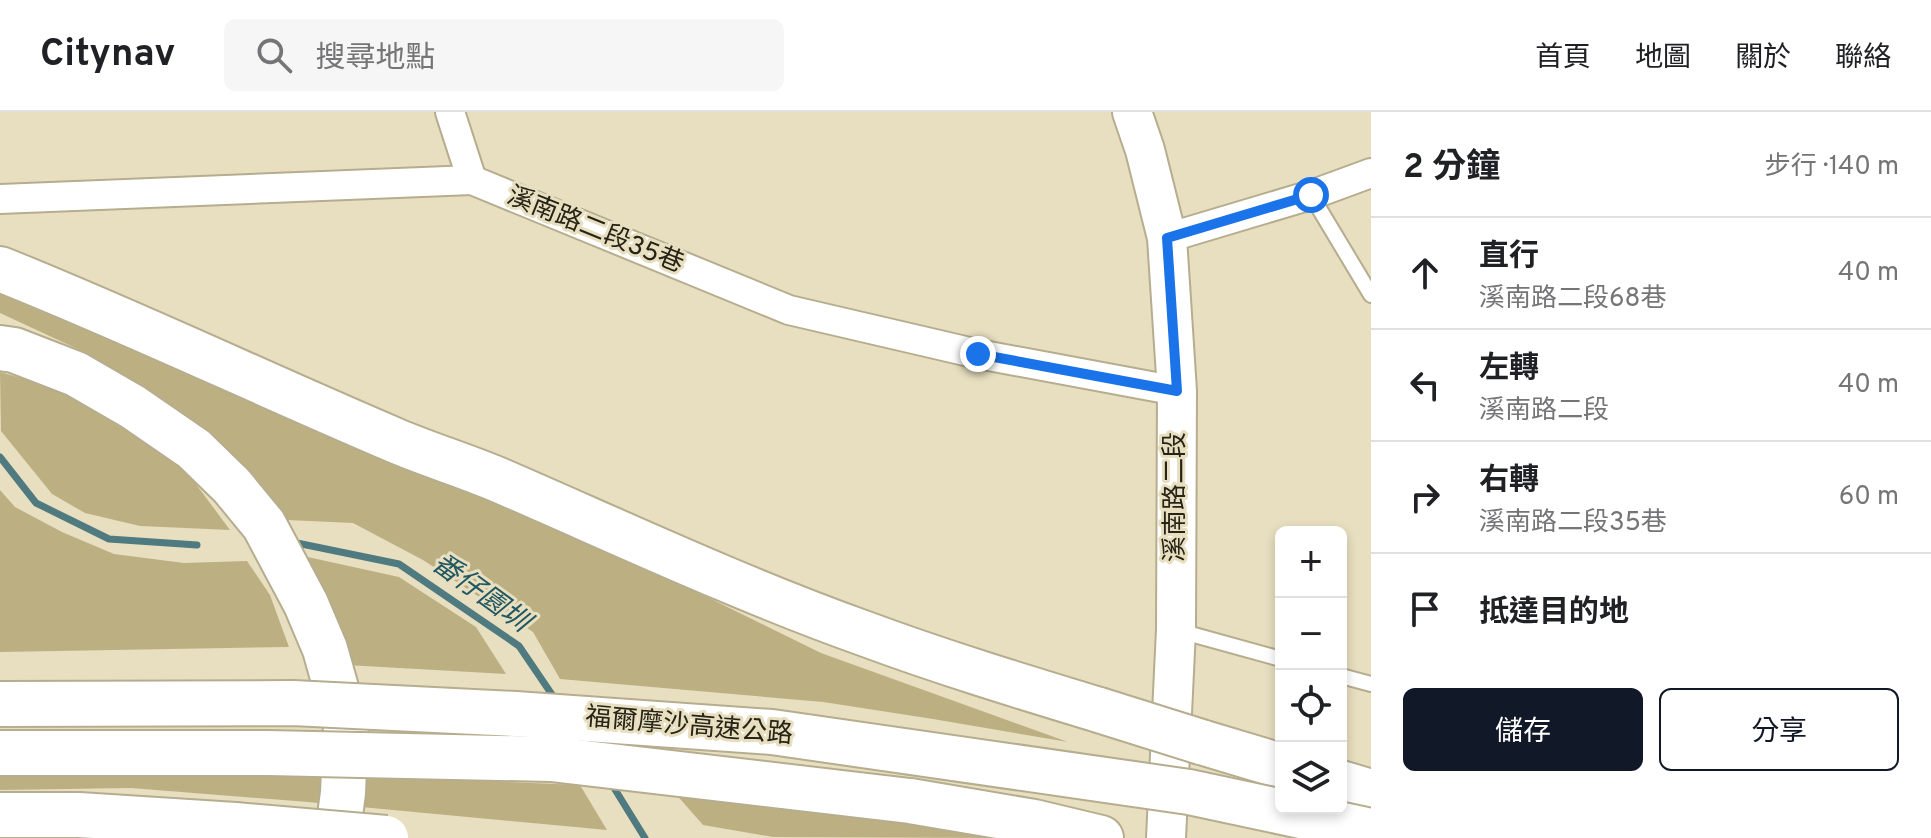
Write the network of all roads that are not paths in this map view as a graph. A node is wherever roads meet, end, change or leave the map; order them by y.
1 (450, 112) edge
2 (1132, 112) edge
3 (1371, 173) edge
4 (472, 180) junction
5 (1311, 195) junction
6 (0, 199) edge
7 (1167, 238) junction
8 (0, 269) edge
9 (1371, 295) edge
10 (7, 349) edge
11 (1177, 391) junction
12 (1176, 630) junction
13 (1275, 657) edge
14 (1347, 678) edge
15 (1371, 684) edge
16 (0, 704) edge
17 (0, 753) edge
18 (1275, 764) edge
19 (1347, 785) edge
20 (1371, 792) edge
21 (0, 815) edge
22 (1371, 831) edge
23 (337, 838) edge
24 (386, 838) edge
25 (1101, 838) edge
26 (1166, 838) edge

1 - 4 street
2 - 7 main road, 溪南路二段
3 - 5 street
4 - 6 street, 溪南路二段35巷
4 - 11 street, 溪南路二段35巷
5 - 7 street
5 - 9 lane
7 - 11 main road, 溪南路二段
8 - 18 highway, bridge
10 - 23 highway
11 - 12 main road, 溪南路二段
12 - 13 lane
12 - 26 main road, 溪南路二段
14 - 15 lane
16 - 22 highway, 福爾摩沙高速公路, bridge
17 - 25 highway, 福爾摩沙高速公路, bridge
19 - 20 highway
21 - 24 highway, bridge

